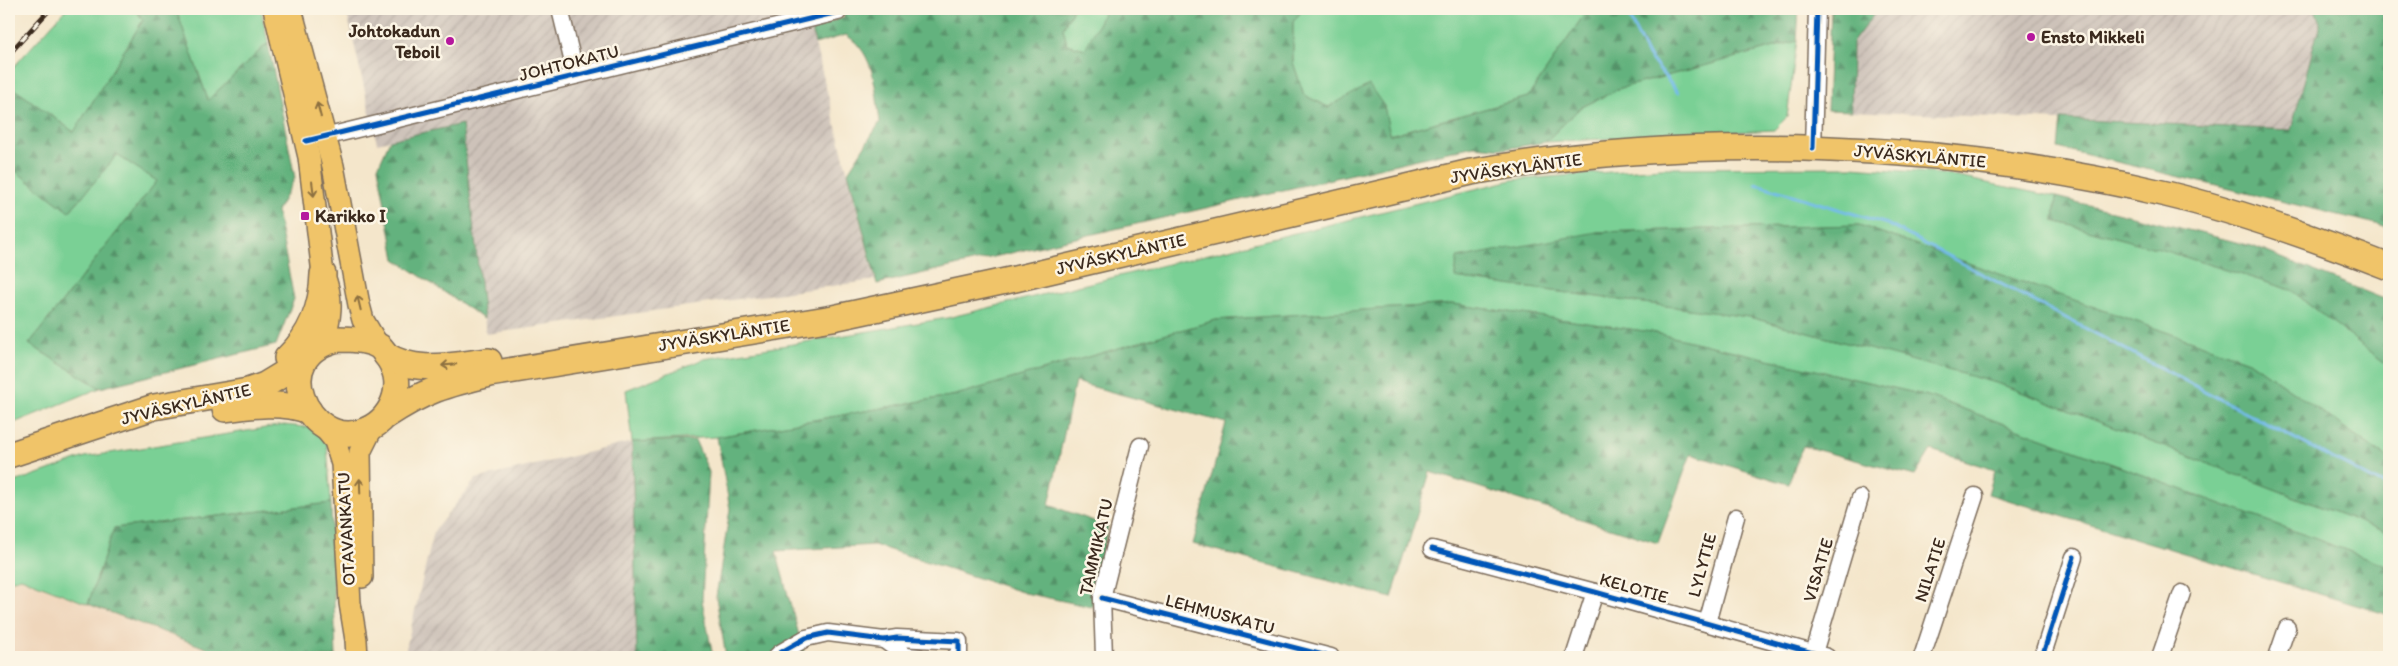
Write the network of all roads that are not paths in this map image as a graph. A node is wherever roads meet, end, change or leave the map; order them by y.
1 (274, 9) edge
2 (292, 9) edge
3 (560, 9) edge
4 (1817, 9) edge
5 (838, 12) dead end
6 (576, 74) junction
7 (316, 139) junction
8 (1813, 148) junction
9 (2389, 267) edge
10 (324, 274) junction
11 (322, 344) junction
12 (646, 348) junction
13 (383, 351) junction
14 (303, 362) junction
15 (230, 393) junction
16 (315, 418) junction
17 (380, 421) junction
18 (65, 436) junction
19 (1140, 446) dead end
20 (9, 455) edge
21 (1975, 496) dead end
22 (1860, 498) dead end
23 (1736, 517) dead end
24 (1432, 549) dead end
25 (2074, 557) dead end
26 (1595, 592) junction
27 (2182, 593) dead end
28 (1102, 598) junction
29 (1707, 623) junction
30 (2287, 628) dead end
31 (884, 640) junction
32 (357, 648) edge
33 (1820, 655) edge
34 (776, 657) edge
35 (918, 657) edge
36 (955, 657) edge
37 (1104, 657) edge
38 (1331, 657) edge
39 (1574, 657) edge
40 (1922, 657) edge
41 (2042, 657) edge
42 (2160, 657) edge
43 (2277, 657) edge

1 - 7 main road
7 -> 2 main road
3 - 6 street
4 - 8 street
5 - 6 street, JOHTOKATU
6 - 7 street, JOHTOKATU
7 -> 10 main road
13 -> 7 main road
8 - 9 highway, JYVÄSKYLÄNTIE
8 - 12 highway, JYVÄSKYLÄNTIE
10 - 11 main road
10 - 15 highway
11 - 13 highway
11 - 14 highway
12 -> 13 highway, JYVÄSKYLÄNTIE
12 - 17 highway, JYVÄSKYLÄNTIE
13 - 17 highway
14 - 15 highway, JYVÄSKYLÄNTIE
14 - 16 highway
15 - 18 highway, JYVÄSKYLÄNTIE
16 - 17 highway
16 - 18 highway, JYVÄSKYLÄNTIE
16 - 32 main road, OTAVANKATU
32 -> 17 main road, OTAVANKATU
18 - 20 highway, JYVÄSKYLÄNTIE
19 - 28 street, TAMMIKATU
21 - 40 street, NILATIE
22 - 33 street, VISATIE
23 - 29 street, LYLYTIE
24 - 26 street, KELOTIE
25 - 41 street
26 - 29 street, KELOTIE
26 - 39 street
27 - 42 street
28 - 37 street, TAMMIKATU
28 - 38 street, LEHMUSKATU
29 - 33 street, KELOTIE
30 - 43 street
31 - 34 street
31 - 35 street
31 - 36 street

